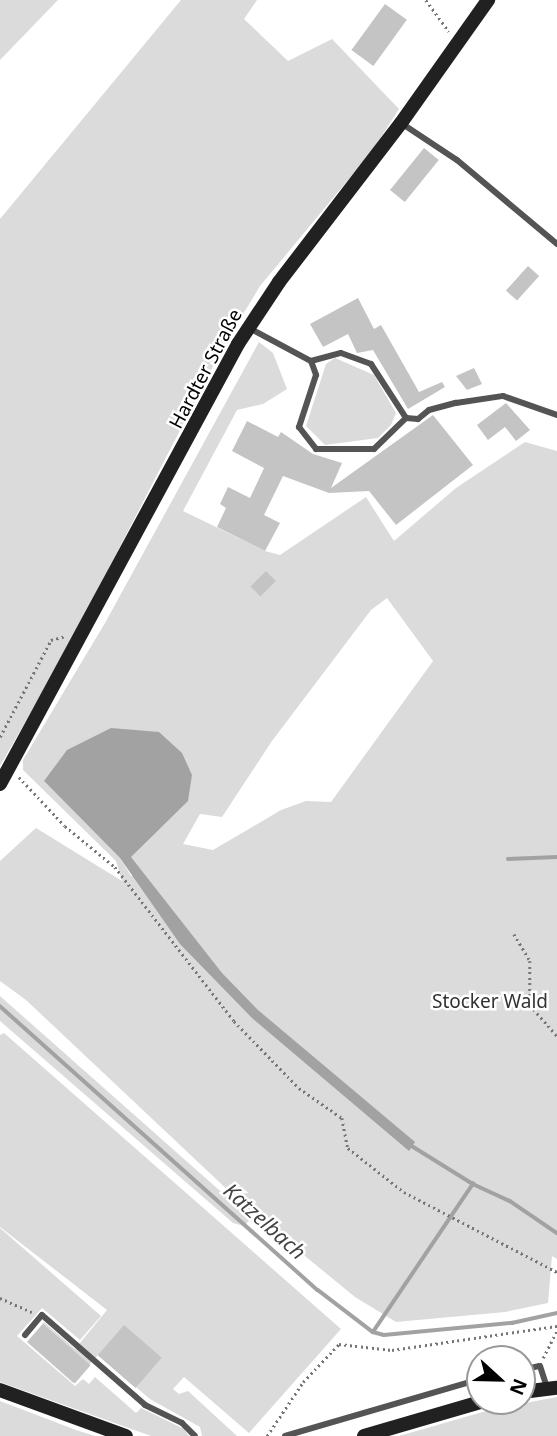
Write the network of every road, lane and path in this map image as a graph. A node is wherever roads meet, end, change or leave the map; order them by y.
1 (426, 0) edge
2 (488, 0) edge
3 (457, 44) junction
4 (401, 123) junction
5 (557, 244) edge
6 (249, 328) junction
7 (311, 361) junction
8 (557, 415) edge
9 (406, 418) junction
10 (79, 641) junction
11 (0, 737) edge
12 (5, 765) edge
13 (0, 784) edge
14 (514, 934) dead end
15 (557, 1037) edge
16 (557, 1272) edge
17 (0, 1298) edge
18 (42, 1315) junction
19 (557, 1326) edge
20 (557, 1331) edge
21 (25, 1335) dead end
22 (540, 1366) junction
23 (536, 1367) edge
24 (466, 1383) edge
25 (552, 1388) edge
26 (0, 1390) edge
27 (466, 1406) edge
28 (127, 1436) edge
29 (195, 1436) edge
30 (267, 1436) edge
31 (285, 1436) edge
32 (364, 1436) edge

1 - 3 path
2 - 3 street, Hardter Straße
3 - 4 street, Hardter Straße
4 - 5 lane
4 - 6 street, Hardter Straße
6 - 7 lane
6 - 10 street, Hardter Straße
7 - 9 lane
7 - 9 lane
8 - 9 lane
10 - 11 path
10 - 12 street, Hardter Straße
12 - 13 street, Hardter Straße
12 - 16 path
14 - 15 path
17 - 18 path
18 - 21 lane
18 - 29 lane
19 - 30 path
20 - 22 path
22 - 23 lane
22 - 25 lane
24 - 31 lane
26 - 28 street
27 - 32 street

